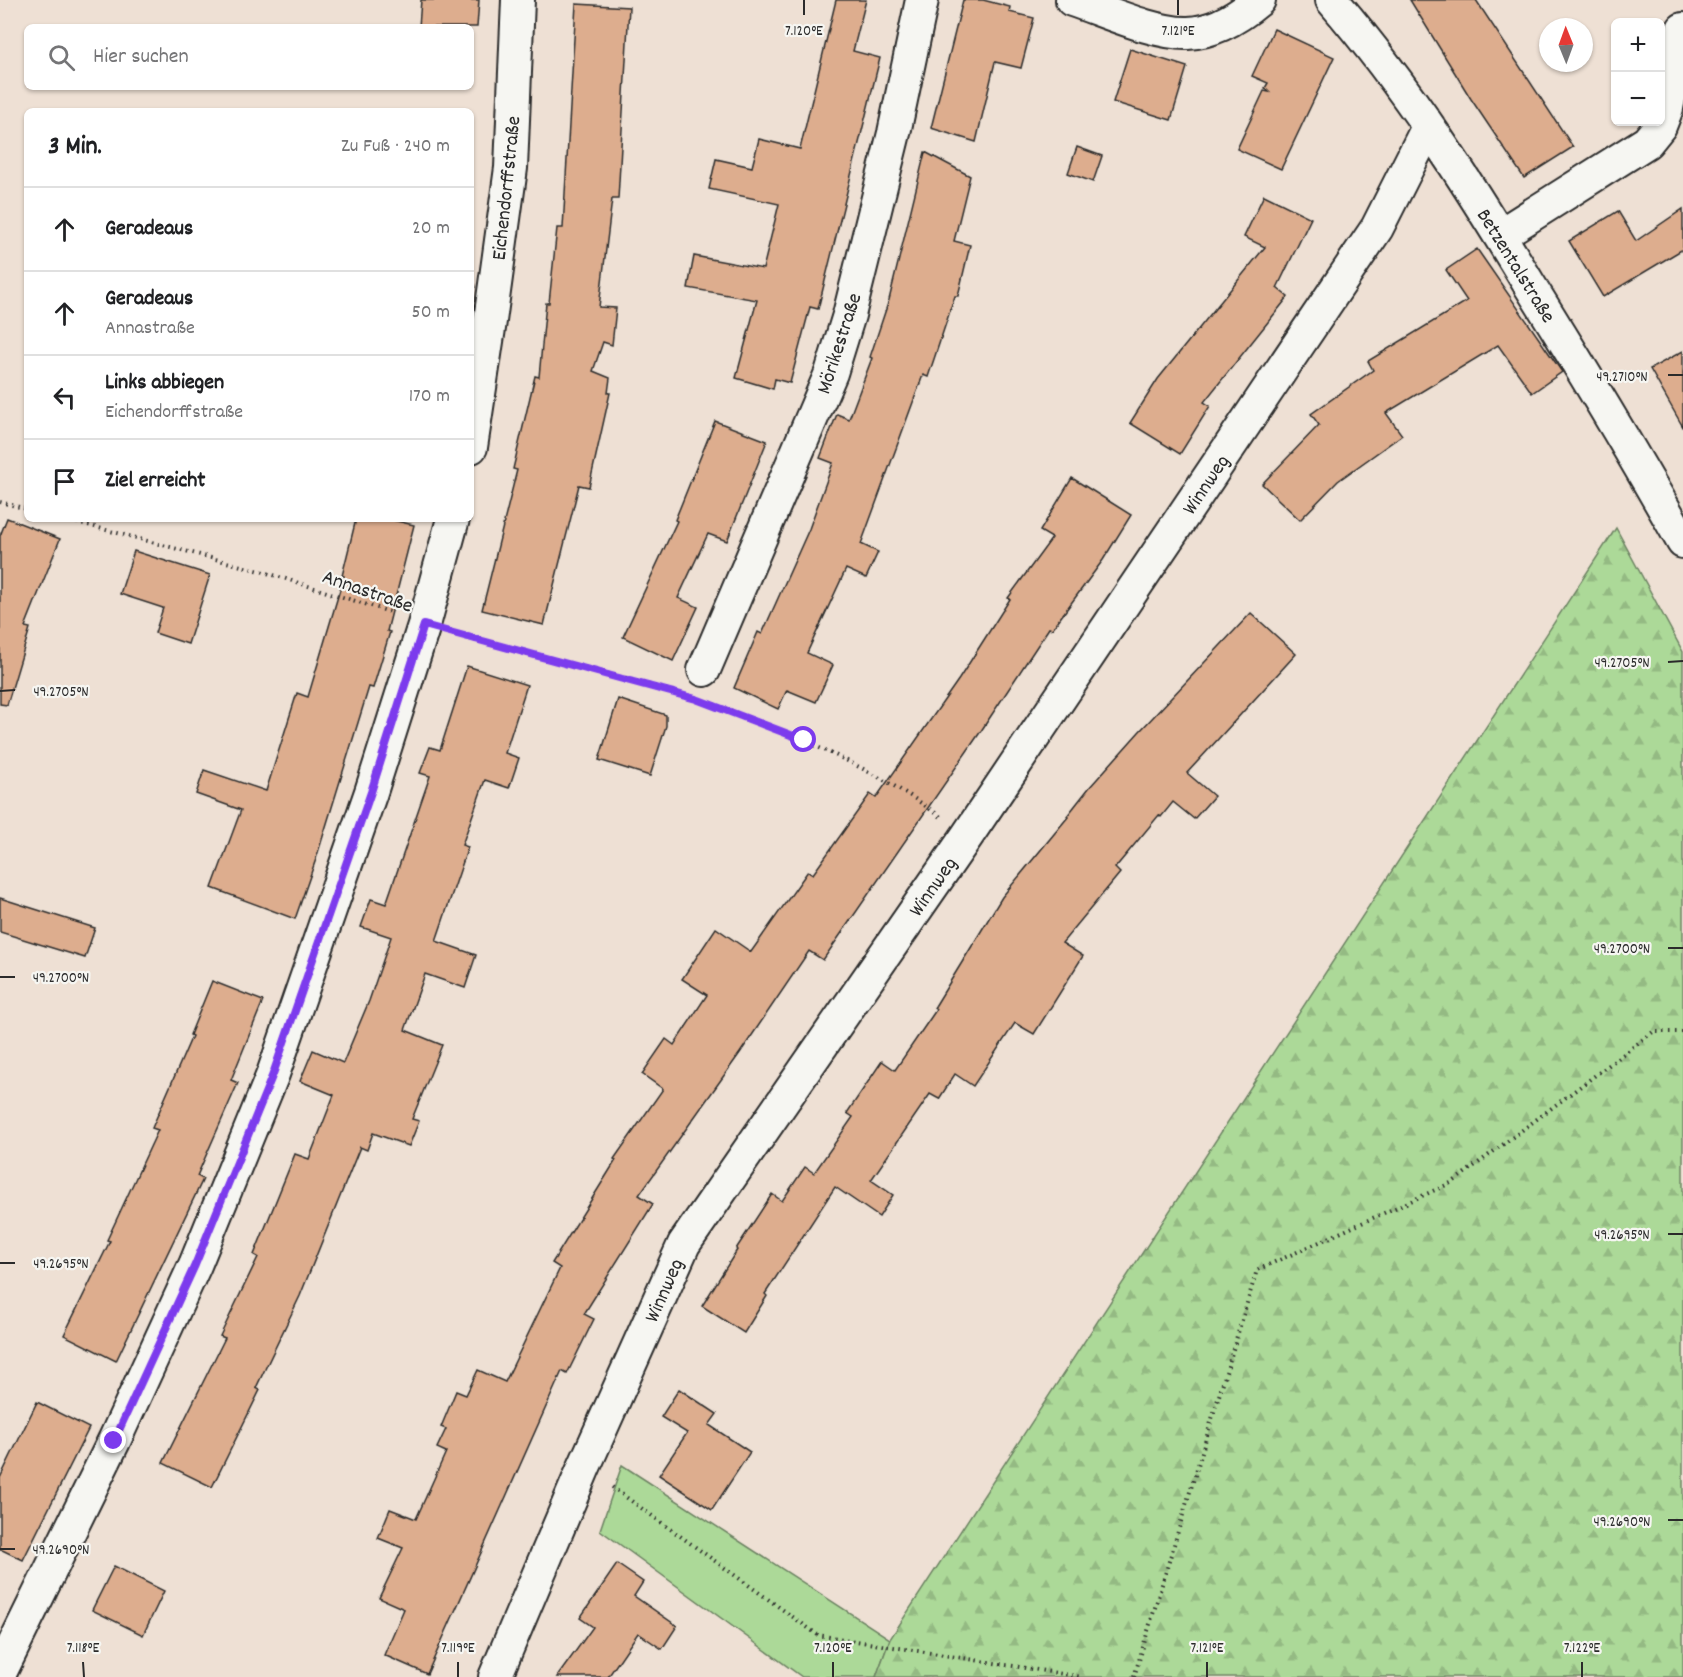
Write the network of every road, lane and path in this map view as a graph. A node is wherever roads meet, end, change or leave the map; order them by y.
1 (518, 0) edge
2 (922, 0) edge
3 (1072, 0) edge
4 (1258, 0) edge
5 (1332, 0) edge
6 (1683, 29) edge
7 (1428, 127) junction
8 (1500, 235) junction
9 (474, 426) edge
10 (0, 502) edge
11 (24, 508) edge
12 (76, 522) edge
13 (452, 522) edge
14 (1683, 542) edge
15 (424, 625) junction
16 (704, 670) dead end
17 (685, 696) dead end
18 (707, 703) dead end
19 (967, 836) junction
20 (1683, 1032) edge
21 (584, 1467) junction
22 (0, 1673) edge
23 (495, 1677) edge
24 (1082, 1677) edge
25 (1134, 1677) edge

1 - 9 street, Eichendorffstraße
2 - 16 street, Mörikestraße
3 - 4 street
5 - 7 street, Betzentalstraße
6 - 8 street
7 - 8 street, Betzentalstraße
7 - 19 street, Winnweg
8 - 14 street, Betzentalstraße
10 - 11 path
12 - 15 path, Annastraße
13 - 15 street
15 - 17 path, Annastraße
15 - 22 street
18 - 19 path
19 - 21 street, Winnweg
20 - 25 path
21 - 23 street, Winnweg
21 - 24 path

